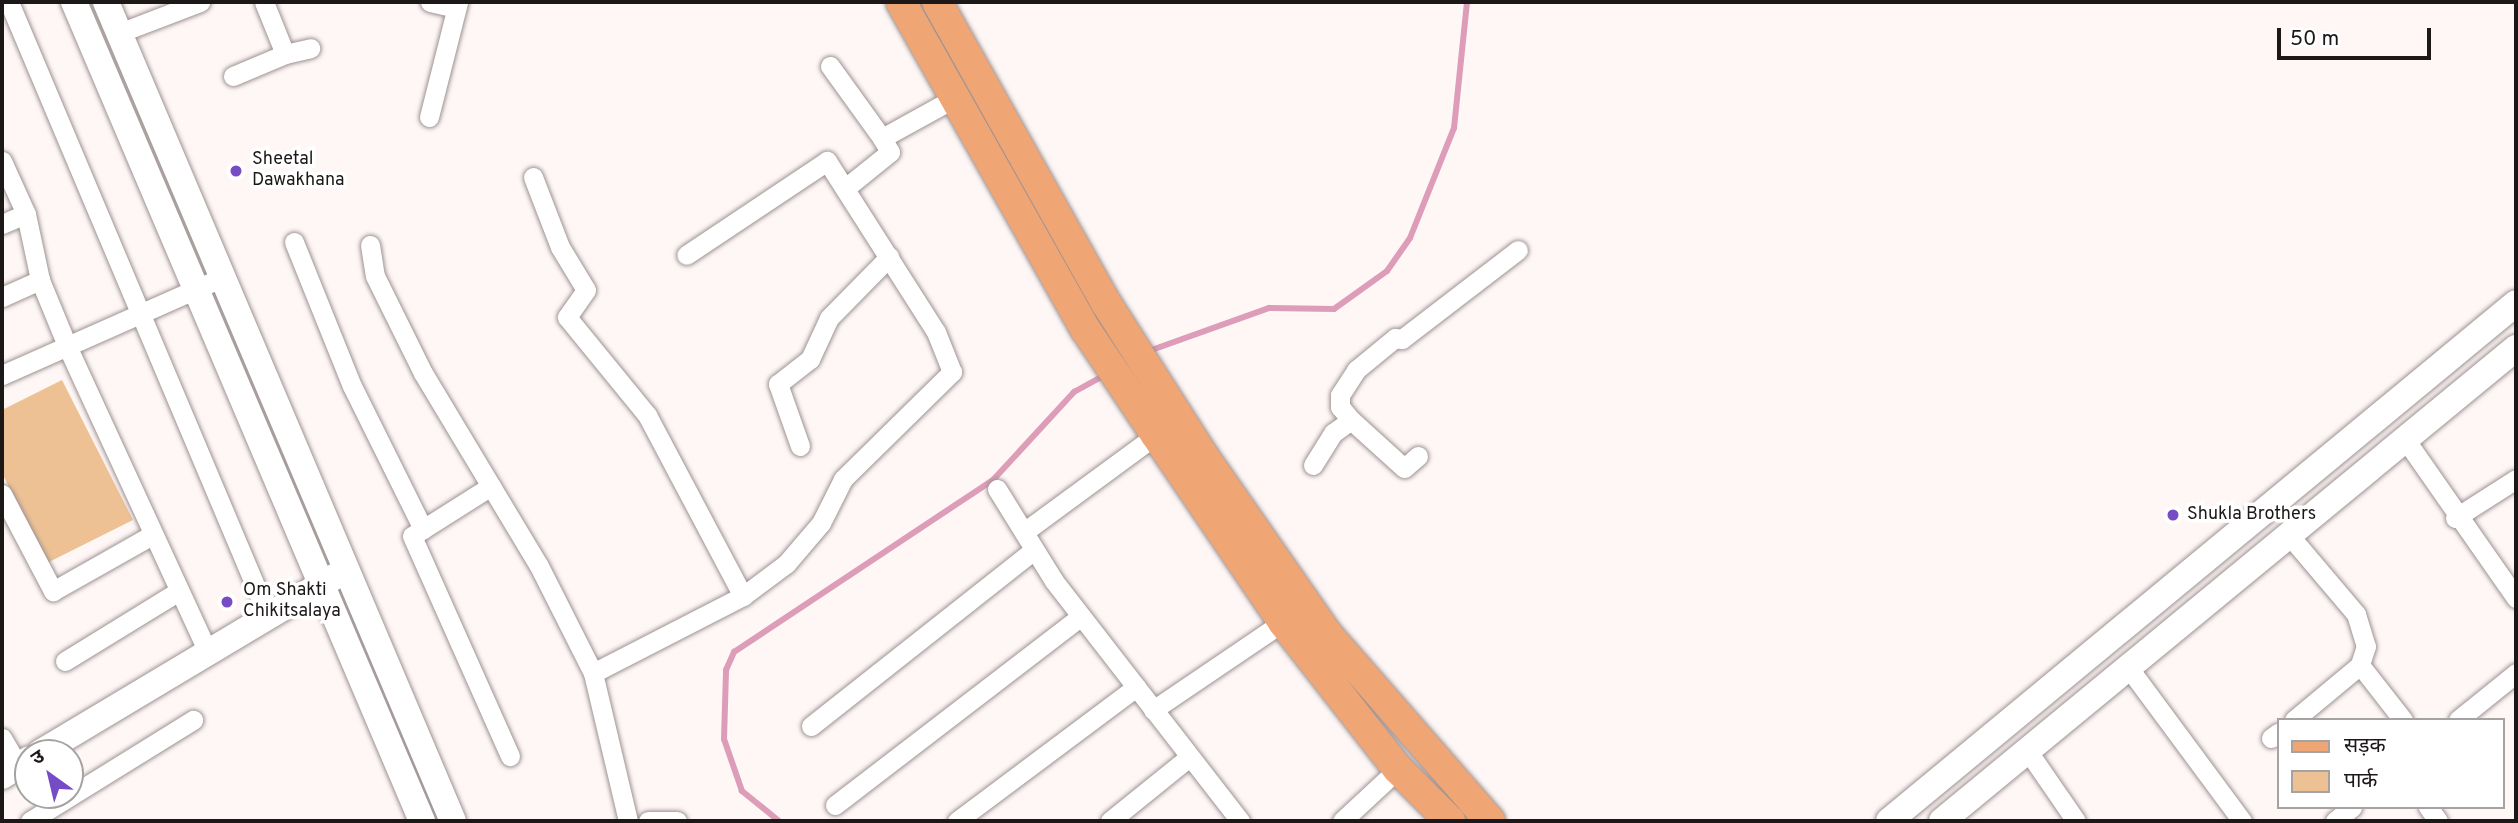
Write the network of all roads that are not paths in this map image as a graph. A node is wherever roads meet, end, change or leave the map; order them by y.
1 (9, 2) edge
2 (74, 2) edge
3 (106, 2) edge
4 (200, 2) edge
5 (264, 2) edge
6 (430, 2) edge
7 (901, 2) edge
8 (937, 2) edge
9 (457, 5) edge
10 (119, 33) junction
11 (310, 48) dead end
12 (285, 54) junction
13 (830, 66) dead end
14 (233, 76) dead end
15 (951, 100) junction
16 (429, 117) dead end
17 (882, 138) junction
18 (2, 161) edge
19 (177, 171) junction
20 (533, 177) dead end
21 (149, 182) junction
22 (848, 186) junction
23 (26, 214) junction
24 (2, 224) edge
25 (294, 243) dead end
26 (370, 245) dead end
27 (1517, 250) dead end
28 (686, 255) dead end
29 (889, 257) junction
30 (221, 278) junction
31 (40, 280) junction
32 (194, 290) junction
33 (2, 297) edge
34 (2516, 303) edge
35 (138, 316) junction
36 (68, 348) junction
37 (2516, 348) edge
38 (2, 375) edge
39 (1351, 419) junction
40 (1156, 435) junction
41 (2405, 439) junction
42 (800, 446) dead end
43 (1418, 456) dead end
44 (1313, 465) dead end
45 (2516, 479) edge
46 (491, 486) junction
47 (997, 489) dead end
48 (2, 494) edge
49 (2455, 518) junction
50 (423, 529) junction
51 (1024, 532) junction
52 (152, 535) junction
53 (2289, 535) junction
54 (1034, 550) junction
55 (333, 576) junction
56 (177, 592) junction
57 (743, 596) junction
58 (2516, 598) edge
59 (268, 616) junction
60 (1082, 616) junction
61 (1283, 622) junction
62 (208, 652) junction
63 (65, 661) dead end
64 (2360, 665) junction
65 (2128, 667) junction
66 (593, 673) junction
67 (2516, 673) edge
68 (1136, 687) junction
69 (1153, 710) junction
70 (2296, 718) edge
71 (2401, 718) edge
72 (2460, 718) edge
73 (193, 720) dead end
74 (811, 726) dead end
75 (2, 738) edge
76 (64, 739) edge
77 (2027, 750) junction
78 (14, 754) edge
79 (510, 755) dead end
80 (1188, 758) junction
81 (1398, 769) junction
82 (835, 805) dead end
83 (2350, 809) edge
84 (63, 813) edge
85 (30, 821) edge
86 (422, 821) edge
87 (453, 821) edge
88 (628, 821) edge
89 (648, 821) edge
90 (677, 821) edge
91 (957, 821) edge
92 (1110, 821) edge
93 (1240, 821) edge
94 (1342, 821) edge
95 (1450, 821) edge
96 (1490, 821) edge
97 (1889, 821) edge
98 (1942, 821) edge
99 (2076, 821) edge
100 (2242, 821) edge
101 (2336, 821) edge

1 - 35 street
2 - 21 main road
3 - 10 main road
4 - 10 street
5 - 12 street
6 - 9 street
7 - 15 main road
8 - 96 main road
9 - 16 street
10 - 19 main road
11 - 12 street
12 - 14 street
13 - 17 street
15 - 17 street
15 - 40 main road
17 - 22 street
18 - 23 street
19 - 21 main road
19 - 30 main road
20 - 57 street
21 - 32 main road
22 - 28 street
22 - 29 street
23 - 24 street
23 - 31 street
25 - 50 street
26 - 46 street
27 - 39 street
29 - 42 street
29 - 57 street
30 - 32 street
30 - 55 main road
31 - 33 street
31 - 36 street
32 - 35 street
32 - 55 main road
34 - 97 main road
35 - 36 street
35 - 59 street
36 - 38 street
36 - 52 street
37 - 41 main road
39 - 43 street
39 - 44 street
40 - 51 street
40 - 61 main road
41 - 49 street
41 - 53 main road
45 - 49 street
46 - 50 street
46 - 66 street
47 - 51 street
48 - 52 street
49 - 58 street
50 - 79 street
51 - 54 street
52 - 56 street
53 - 64 street
53 - 65 main road
54 - 60 street
54 - 74 street
55 - 59 main road
55 - 86 main road
55 - 87 main road
56 - 62 street
56 - 63 street
57 - 66 street
59 - 62 main road
60 - 68 street
60 - 82 street
61 - 69 street
61 - 81 main road
62 - 76 main road
64 - 70 street
64 - 71 street
65 - 77 main road
65 - 100 street
66 - 88 street
67 - 72 street
68 - 69 street
68 - 91 street
69 - 80 street
73 - 84 street
75 - 78 street
77 - 98 main road
77 - 99 street
80 - 92 street
80 - 93 street
81 - 94 street
81 - 95 main road
83 - 101 street
84 - 85 street
89 - 90 street

